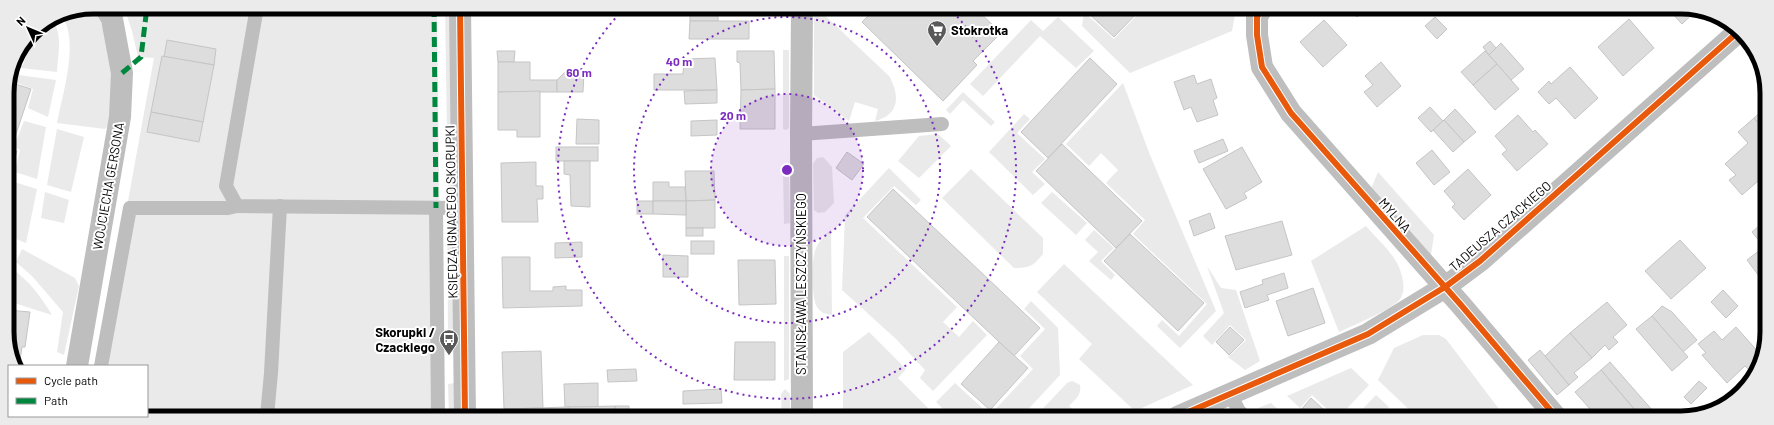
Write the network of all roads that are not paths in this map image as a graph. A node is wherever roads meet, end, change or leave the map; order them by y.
1 (109, 14) edge
2 (256, 14) edge
3 (460, 14) edge
4 (802, 14) edge
5 (1259, 14) edge
6 (1735, 35) edge
7 (942, 124) dead end
8 (801, 134) junction
9 (237, 206) junction
10 (280, 206) junction
11 (436, 208) junction
12 (463, 208) junction
13 (1445, 287) junction
14 (77, 365) edge
15 (101, 365) edge
16 (1230, 394) junction
17 (267, 411) edge
18 (438, 411) edge
19 (464, 411) edge
20 (802, 411) edge
21 (1191, 411) edge
22 (1238, 411) edge
23 (1551, 411) edge

1 - 14 street, WOJCIECHA GERSONA
2 - 9 lane
3 - 12 street, KSIĘDZA IGNACEGO SKORUPKI
4 - 8 street, STANISŁAWA LESZCZYŃSKIEGO
5 - 13 street, MYLNA
6 - 13 street, TADEUSZA CZACKIEGO
7 - 8 lane
8 - 20 street, STANISŁAWA LESZCZYŃSKIEGO
9 - 10 lane
9 - 15 lane
10 - 11 lane
10 - 17 lane
11 - 12 lane
11 - 18 lane
12 - 19 street, KSIĘDZA IGNACEGO SKORUPKI
13 - 16 street, TADEUSZA CZACKIEGO
13 - 23 street, MYLNA
16 - 21 street, TADEUSZA CZACKIEGO
16 - 22 lane

